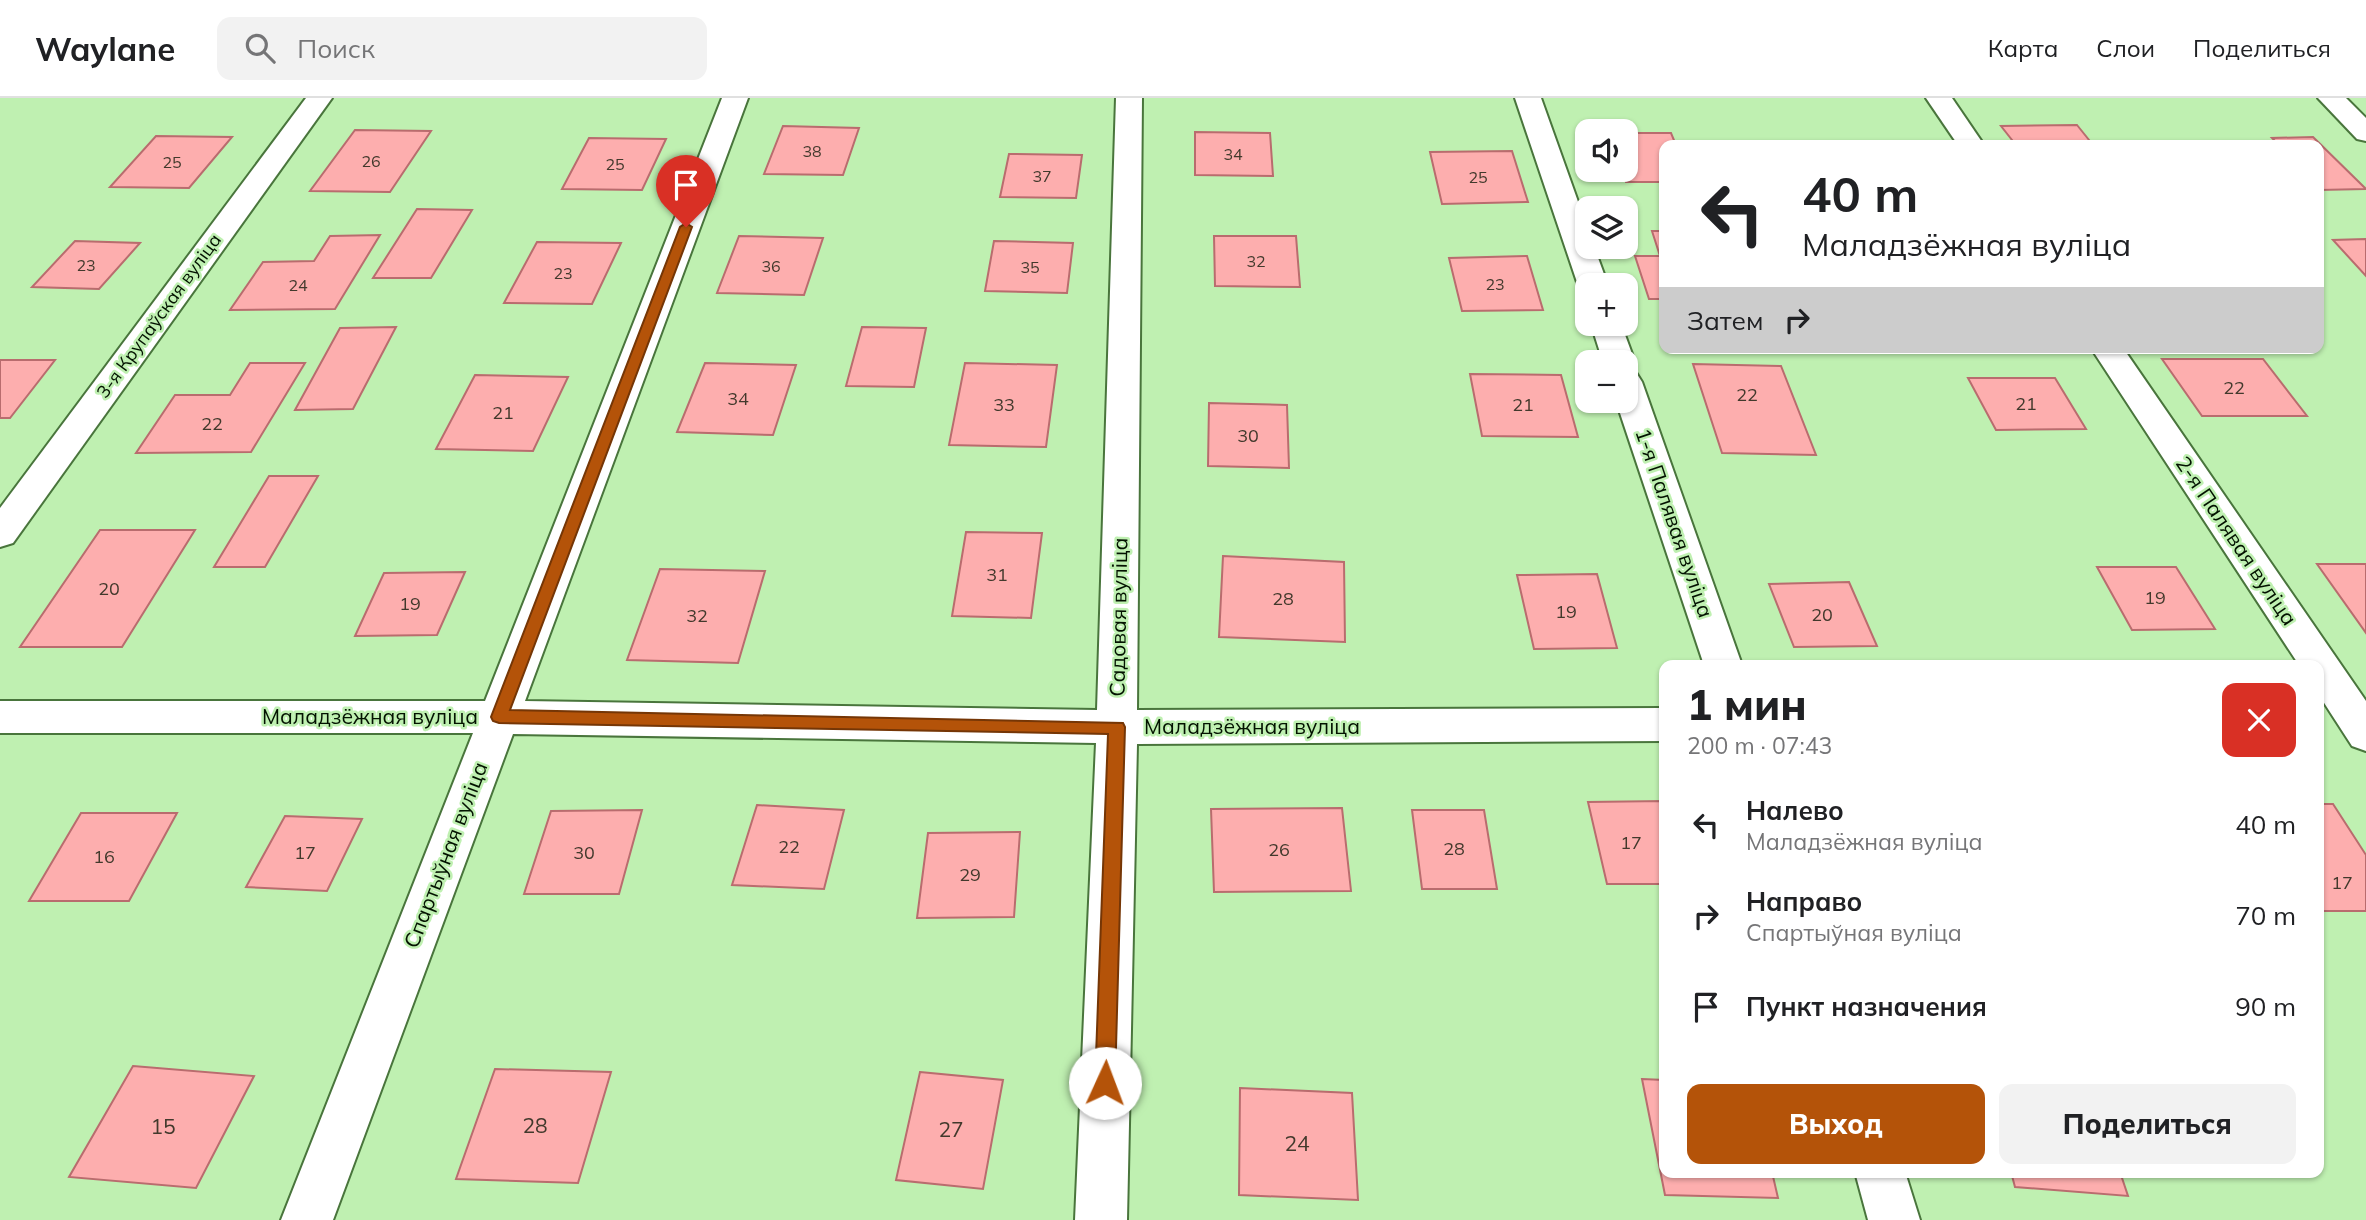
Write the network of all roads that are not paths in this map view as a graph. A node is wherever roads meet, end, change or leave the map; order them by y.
1 (318, 98) edge
2 (735, 98) edge
3 (1129, 98) edge
4 (1528, 98) edge
5 (1939, 98) edge
6 (2331, 98) edge
7 (2366, 133) edge
8 (1968, 140) edge
9 (1588, 273) edge
10 (2111, 354) edge
11 (1637, 413) edge
12 (0, 534) edge
13 (1721, 660) edge
14 (2314, 660) edge
15 (2324, 676) edge
16 (2350, 715) edge
17 (0, 717) edge
18 (499, 717) junction
19 (1659, 725) edge
20 (1117, 727) junction
21 (1882, 1178) edge
22 (307, 1220) edge
23 (1101, 1220) edge
24 (1894, 1220) edge

1 - 12 street, 3-я Крупаўская вуліца
2 - 18 street, Спартыўная вуліца
3 - 20 street, Садовая вуліца
4 - 9 street
5 - 8 street
6 - 7 street
10 - 14 street, 2-я Палявая вуліца
11 - 13 street, 1-я Палявая вуліца
15 - 16 street, 2-я Палявая вуліца
17 - 18 street, Маладзёжная вуліца
18 - 20 street, Маладзёжная вуліца
18 - 22 street, Спартыўная вуліца
19 - 20 street, Маладзёжная вуліца
20 - 23 street, Садовая вуліца
21 - 24 street

